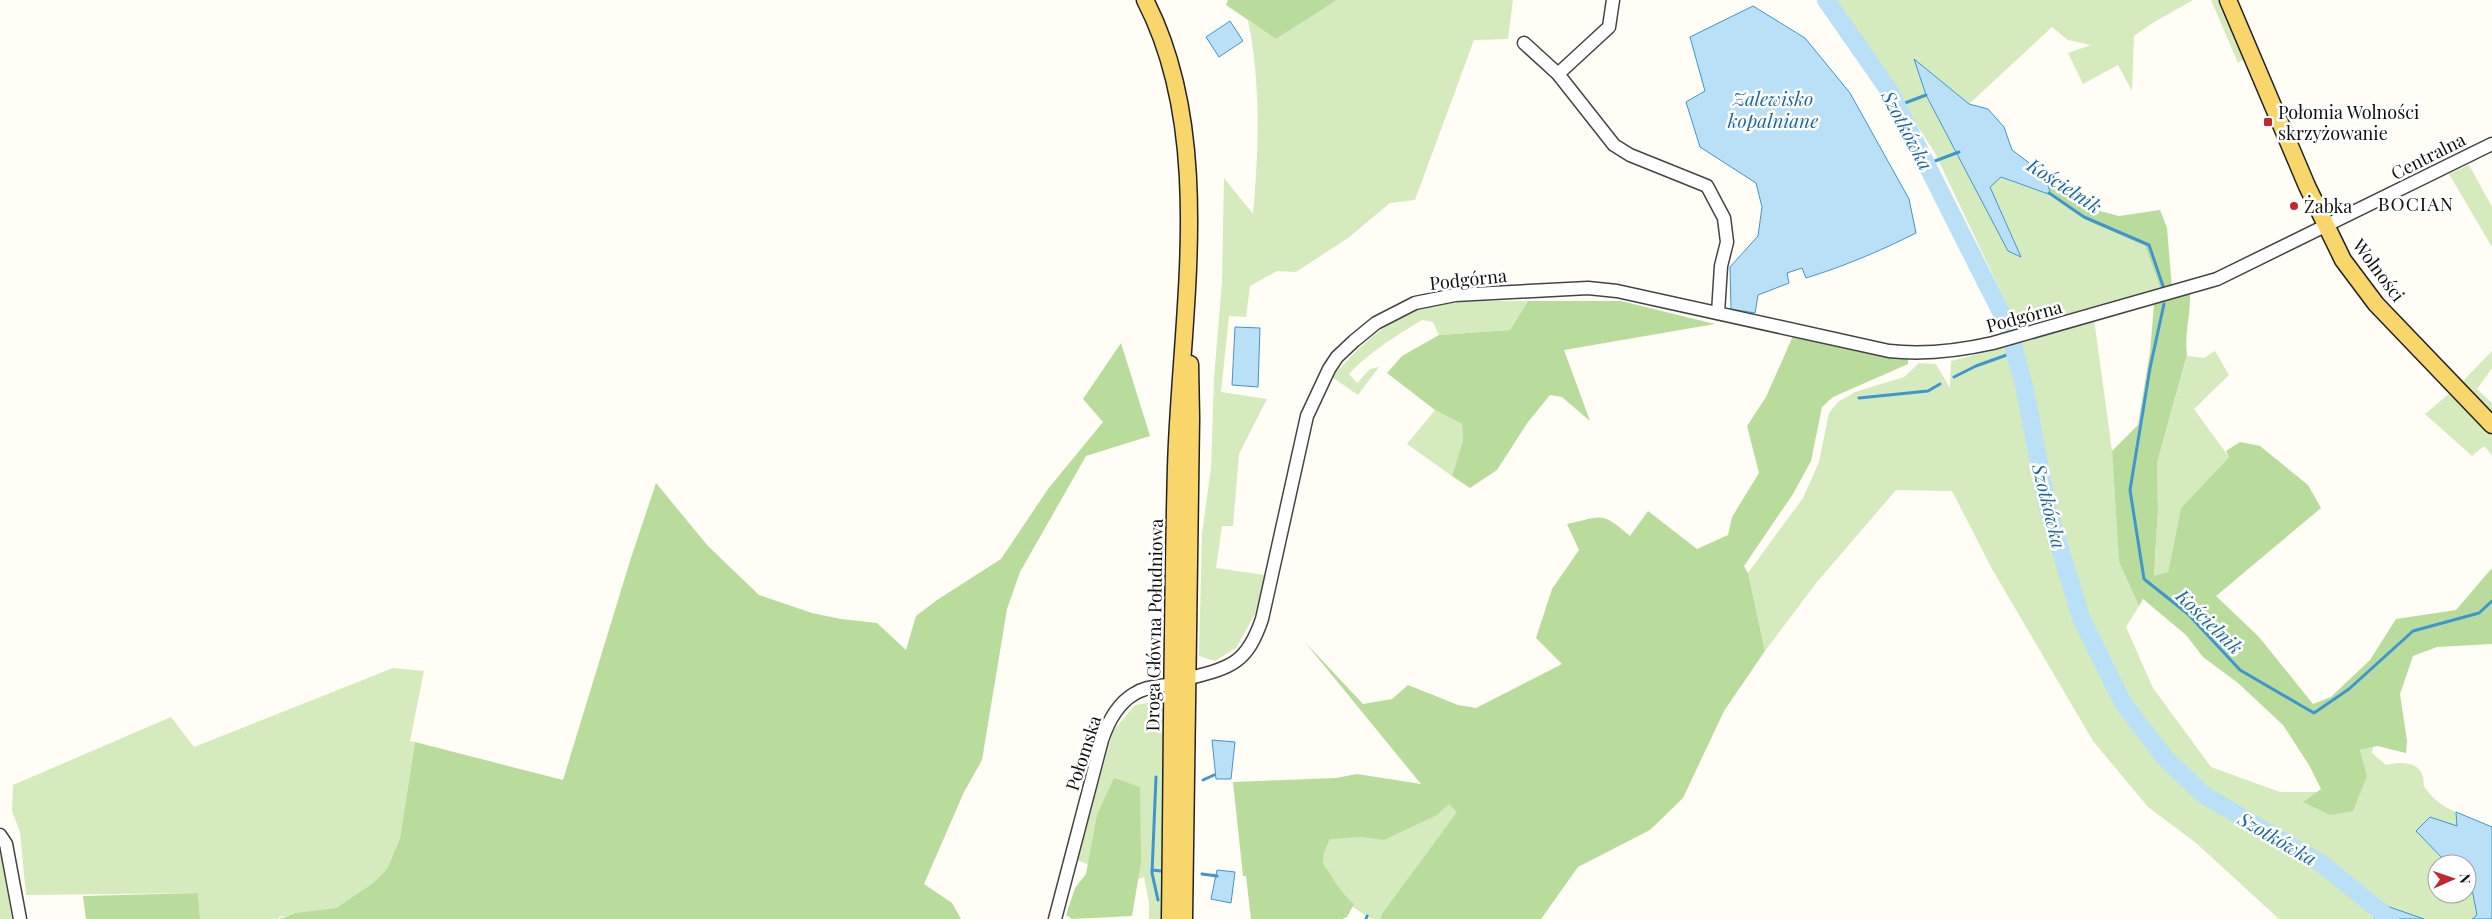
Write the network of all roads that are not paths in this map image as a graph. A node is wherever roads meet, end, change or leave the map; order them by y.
1 (1144, 0) edge
2 (1613, 0) edge
3 (2228, 0) edge
4 (1524, 43) dead end
5 (1558, 74) junction
6 (2492, 144) edge
7 (2326, 226) junction
8 (1718, 313) junction
9 (2492, 426) edge
10 (1273, 567) joint
11 (1180, 681) junction
12 (0, 835) edge
13 (20, 919) edge
14 (1055, 919) edge
15 (1170, 919) edge
16 (1184, 919) edge

1 - 11 main road, Droga Główna Południowa
2 - 5 street
3 - 7 main road, Wolności
4 - 5 street
5 - 8 street
6 - 7 street, Centralna
7 - 8 street, Podgórna
7 - 9 main road, Wolności
8 - 10 street, Podgórna
10 - 11 street, Połomska
11 - 14 street, Połomska
11 - 15 main road, Droga Główna Południowa
11 - 16 main road, Droga Główna Południowa
12 - 13 street

